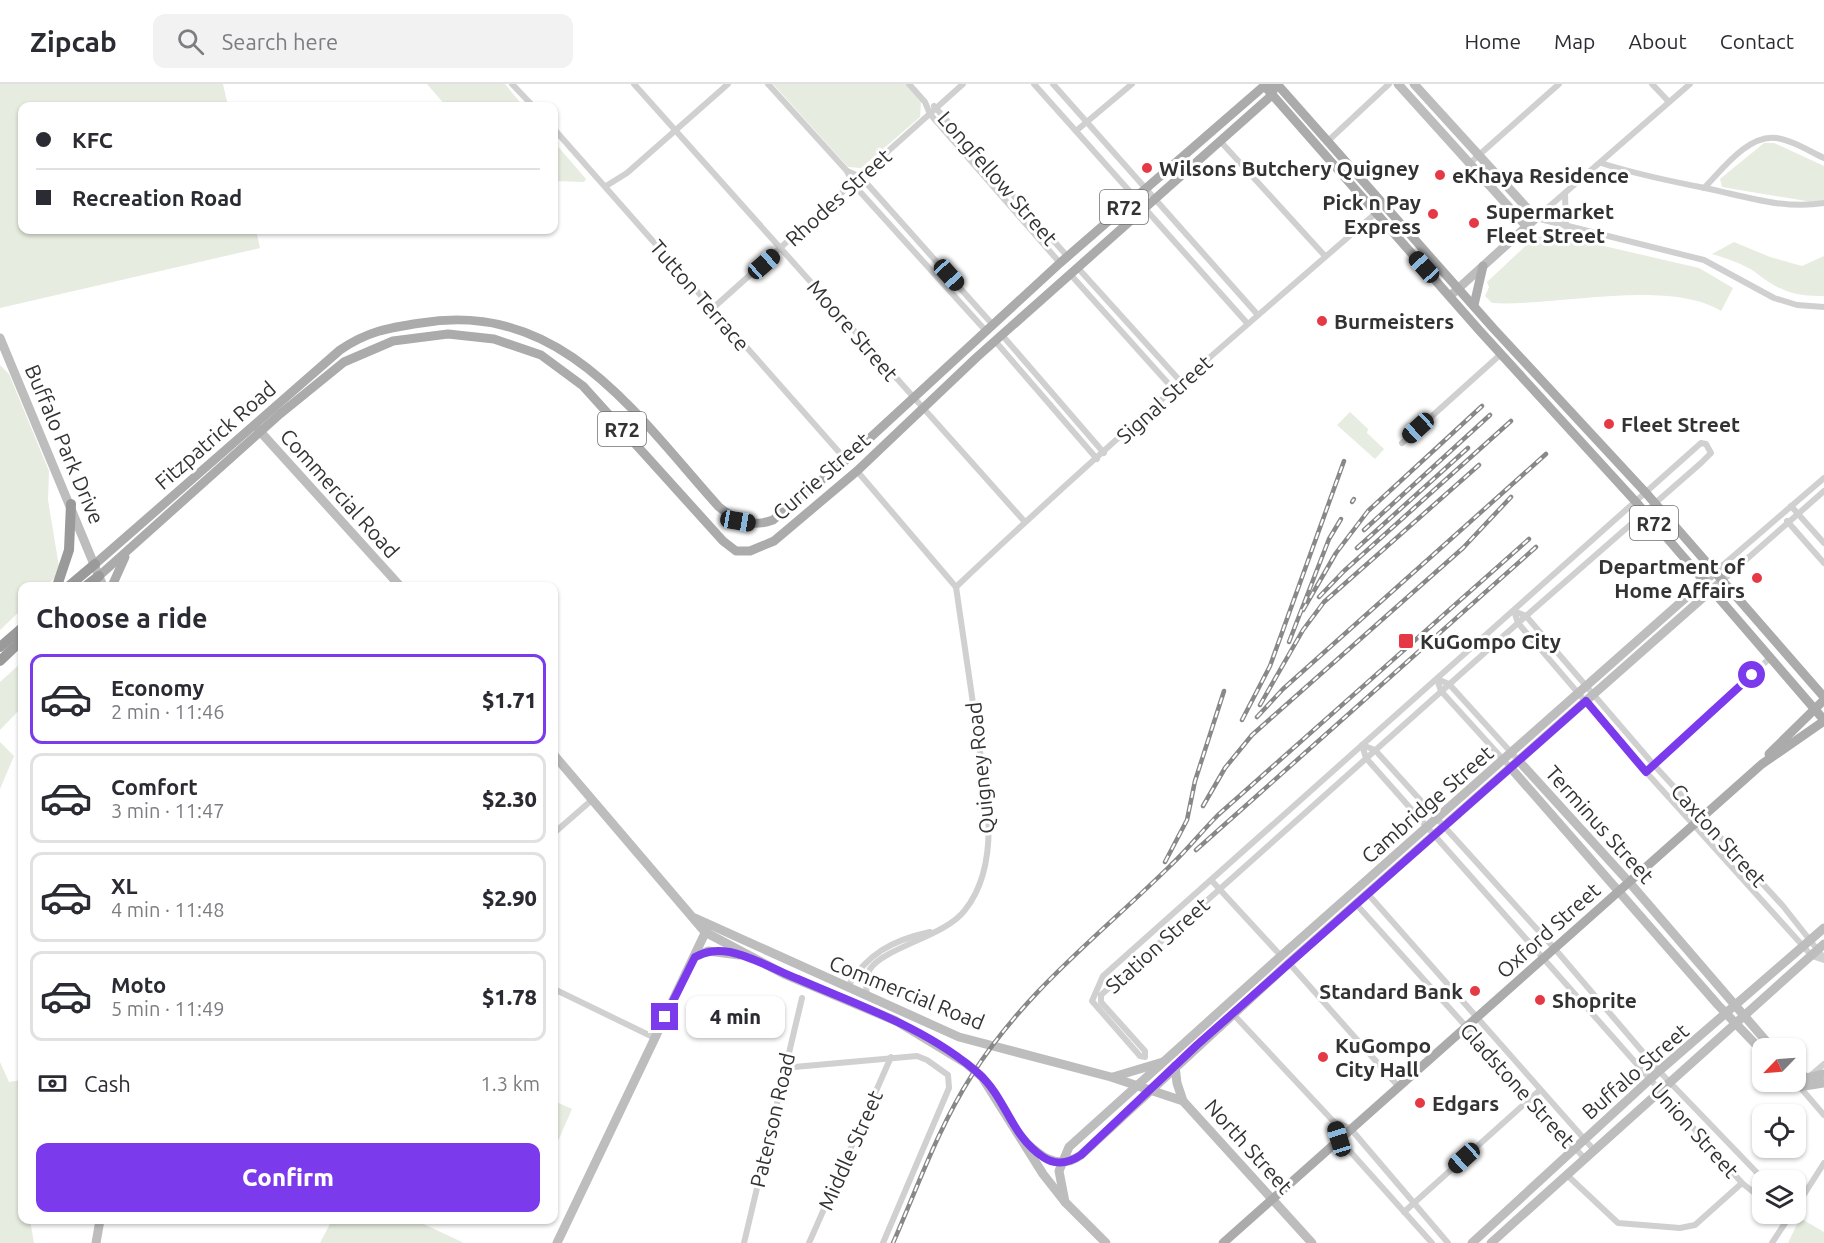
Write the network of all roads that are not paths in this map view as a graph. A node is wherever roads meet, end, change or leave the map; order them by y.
1 (512, 84) edge
2 (634, 84) edge
3 (728, 84) edge
4 (768, 84) edge
5 (909, 84) edge
6 (963, 84) edge
7 (1034, 84) edge
8 (1053, 84) edge
9 (1132, 84) edge
10 (1270, 84) edge
11 (1389, 84) edge
12 (1398, 84) edge
13 (1559, 84) edge
14 (1652, 84) edge
15 (1690, 84) edge
16 (1417, 85) edge
17 (1272, 95) junction
18 (1408, 95) junction
19 (528, 102) edge
20 (925, 102) junction
21 (1669, 102) junction
22 (937, 108) junction
23 (930, 114) junction
24 (1087, 121) junction
25 (1076, 131) junction
26 (676, 132) junction
27 (558, 133) edge
28 (1328, 141) junction
29 (1221, 142) junction
30 (1479, 156) junction
31 (1824, 158) edge
32 (1470, 163) junction
33 (1601, 163) junction
34 (847, 171) junction
35 (861, 177) junction
36 (853, 184) junction
37 (606, 186) junction
38 (1146, 188) junction
39 (1704, 188) junction
40 (1565, 193) junction
41 (1134, 198) junction
42 (1154, 199) junction
43 (1824, 203) edge
44 (1144, 209) junction
45 (1376, 213) junction
46 (1536, 218) junction
47 (1527, 226) junction
48 (1566, 227) junction
49 (1420, 244) junction
50 (782, 248) junction
51 (1411, 252) junction
52 (1324, 256) junction
53 (1064, 260) junction
54 (1483, 266) junction
55 (1074, 270) junction
56 (1459, 287) junction
57 (1450, 296) junction
58 (1475, 307) junction
59 (1824, 307) edge
60 (712, 309) junction
61 (1257, 314) junction
62 (1247, 323) junction
63 (989, 328) junction
64 (361, 336) joint
65 (0, 338) edge
66 (999, 338) junction
67 (1501, 354) junction
68 (344, 362) joint
69 (1182, 383) junction
70 (1175, 391) junction
71 (913, 399) junction
72 (921, 408) junction
73 (253, 424) junction
74 (261, 432) junction
75 (1401, 443) dead end
76 (1601, 444) junction
77 (1592, 452) junction
78 (1104, 453) junction
79 (1097, 459) junction
80 (846, 460) junction
81 (857, 471) junction
82 (1824, 477) edge
83 (1824, 491) edge
84 (1646, 493) junction
85 (1636, 502) junction
86 (1654, 502) junction
87 (70, 504) junction
88 (1791, 506) junction
89 (1644, 511) junction
90 (1798, 514) junction
91 (1782, 515) junction
92 (1024, 522) junction
93 (1789, 523) junction
94 (1824, 543) edge
95 (127, 552) junction
96 (1824, 563) edge
97 (95, 564) junction
98 (1716, 571) junction
99 (1724, 580) junction
100 (101, 581) edge
101 (1705, 581) junction
102 (58, 582) edge
103 (74, 582) edge
104 (113, 582) edge
105 (396, 582) edge
106 (956, 587) junction
107 (1712, 589) junction
108 (1514, 611) junction
109 (1526, 616) junction
110 (1518, 623) junction
111 (18, 631) edge
112 (18, 644) edge
113 (0, 647) edge
114 (1772, 656) junction
115 (0, 661) edge
116 (1437, 678) junction
117 (1449, 684) junction
118 (1591, 689) junction
119 (1441, 691) junction
120 (1582, 697) junction
121 (1824, 699) edge
122 (1814, 710) junction
123 (1396, 715) junction
124 (1824, 721) edge
125 (1404, 724) junction
126 (1362, 745) junction
127 (1375, 750) junction
128 (1515, 757) junction
129 (1366, 758) junction
130 (558, 760) edge
131 (1507, 764) junction
132 (1762, 764) junction
133 (1654, 765) junction
134 (1646, 772) junction
135 (593, 800) junction
136 (1702, 816) junction
137 (1440, 823) junction
138 (1693, 825) junction
139 (558, 830) edge
140 (1431, 831) junction
141 (1212, 881) junction
142 (1629, 882) junction
143 (1219, 890) junction
144 (1620, 890) junction
145 (1368, 894) junction
146 (1356, 904) junction
147 (707, 928) junction
148 (1824, 928) edge
149 (937, 930) junction
150 (1811, 939) junction
151 (1804, 946) junction
152 (1555, 949) junction
153 (1818, 950) edge
154 (1281, 956) junction
155 (695, 957) junction
156 (750, 957) junction
157 (1544, 959) junction
158 (1824, 959) edge
159 (1289, 963) junction
160 (847, 988) junction
161 (558, 990) edge
162 (867, 996) junction
163 (802, 998) dead end
164 (1736, 1007) junction
165 (1233, 1014) junction
166 (1727, 1014) junction
167 (1744, 1017) junction
168 (1475, 1018) junction
169 (1737, 1024) junction
170 (1465, 1028) junction
171 (655, 1038) junction
172 (1763, 1038) edge
173 (1752, 1041) edge
174 (891, 1057) junction
175 (1171, 1063) junction
176 (1824, 1064) edge
177 (783, 1068) junction
178 (1659, 1071) junction
179 (1824, 1074) edge
180 (1111, 1077) junction
181 (1808, 1078) joint
182 (1650, 1080) junction
183 (1669, 1082) junction
184 (1824, 1083) edge
185 (1806, 1084) edge
186 (1139, 1086) junction
187 (1398, 1086) junction
188 (1149, 1089) junction
189 (1540, 1090) junction
190 (1660, 1090) junction
191 (1802, 1092) edge
192 (1531, 1099) junction
193 (1183, 1101) junction
194 (1824, 1115) edge
195 (1334, 1122) junction
196 (1350, 1128) junction
197 (1021, 1138) junction
198 (1339, 1139) junction
199 (1584, 1140) junction
200 (1575, 1148) junction
201 (1594, 1150) junction
202 (1585, 1159) junction
203 (1061, 1162) junction
204 (1824, 1163) edge
205 (1754, 1170) edge
206 (1568, 1176) junction
207 (1742, 1183) junction
208 (1752, 1191) edge
209 (1806, 1191) edge
210 (1272, 1199) junction
211 (1065, 1202) junction
212 (1414, 1202) junction
213 (1404, 1212) junction
214 (99, 1224) edge
215 (1782, 1224) edge
216 (96, 1243) edge
217 (557, 1243) edge
218 (744, 1243) edge
219 (808, 1243) edge
220 (883, 1243) edge
221 (1106, 1243) edge
222 (1223, 1243) edge
223 (1312, 1243) edge
224 (1432, 1243) edge
225 (1448, 1243) edge
226 (1472, 1243) edge
227 (1491, 1243) edge
228 (1772, 1243) edge

1 - 19 street
2 - 26 street, Moore Street
3 - 26 street
4 - 34 street
5 - 20 street, Longfellow Street
6 - 22 street, Rhodes Street
7 - 25 street
8 - 24 street
9 - 24 street
10 - 17 main road, R72
10 - 28 main road, R72
10 - 38 main road, Currie Street / R72
11 - 28 street
12 - 18 street
13 - 30 street
14 - 21 street
15 - 21 street
16 - 18 street
16 - 30 street
17 - 29 main road, Currie Street / R72
17 - 45 main road, R72
18 - 32 street
20 - 22 street, Longfellow Street
20 - 23 street, Longfellow Street
21 - 33 street
22 - 23 street, Rhodes Street
22 - 53 street, Longfellow Street
23 - 35 street, Rhodes Street
23 - 53 street, Longfellow Street
24 - 25 street
24 - 38 street
25 - 41 street
26 - 37 street
26 - 50 street, Moore Street
27 - 37 street, Tutton Terrace
28 - 49 main road, R72
29 - 42 main road, Currie Street / R72
29 - 52 street
30 - 32 street
30 - 46 street
31 - 39 street
32 - 47 street
33 - 39 street
33 - 40 street
34 - 35 street
34 - 36 street
35 - 36 street, Rhodes Street
35 - 63 street
36 - 50 street, Rhodes Street
36 - 63 street
37 - 60 street, Tutton Terrace
38 - 41 main road, Currie Street / R72
38 - 42 street
39 - 43 street
40 - 46 street
40 - 48 street
41 - 44 street
41 - 53 main road, Currie Street / R72
42 - 44 main road, Currie Street / R72
42 - 61 street
44 - 55 main road, Currie Street / R72
44 - 62 street
45 - 51 main road, R72
45 - 52 street, Signal Street
46 - 47 street
46 - 48 street
47 - 54 street
48 - 59 street
49 - 51 main road
49 - 56 main road, R72
50 - 60 street, Rhodes Street
50 - 71 street, Moore Street
51 - 57 main road, R72
52 - 61 street, Signal Street
53 - 63 main road, Currie Street / R72
54 - 56 street
54 - 58 main road
55 - 66 main road, Currie Street / R72
55 - 69 street
55 - 70 street
56 - 57 street
56 - 58 main road, R72
57 - 67 main road, R72
58 - 76 main road, R72
60 - 80 street, Tutton Terrace
61 - 62 street, Signal Street
62 - 69 street, Signal Street
63 - 71 main road, Currie Street / R72
64 - 73 main road, Fitzpatrick Road / R72
64 - 80 main road, Currie Street / R72
65 - 87 street, Buffalo Park Drive
66 - 72 main road, Currie Street / R72
66 - 78 street
66 - 79 street
67 - 75 street
67 - 77 main road, R72
68 - 74 main road, Fitzpatrick Road / R72
68 - 81 main road, Currie Street / R72
69 - 70 street, Signal Street
70 - 78 street, Signal Street
71 - 72 street, Moore Street
71 - 80 main road, Currie Street / R72
72 - 81 main road, Currie Street / R72
72 - 92 street, Moore Street
73 - 74 street, Commercial Road
73 - 97 main road, Fitzpatrick Road / R72
74 - 95 main road, Fitzpatrick Road / R72
74 - 105 street, Commercial Road
76 - 77 main road
76 - 84 main road, R72
77 - 85 main road, R72
78 - 79 street, Signal Street
79 - 92 street, Signal Street
81 - 106 street
82 - 88 street, Cambridge Street
83 - 90 street, Cambridge Street
84 - 85 street, Station Street
84 - 86 main road, R72
84 - 86 street, Station Street
85 - 89 main road, R72
85 - 108 street, Station Street
86 - 89 street, Station Street
86 - 98 main road, R72
87 - 97 street, Buffalo Park Drive
87 - 102 highway
88 - 90 street
88 - 91 street, Cambridge Street
89 - 101 main road, R72
89 - 109 street, Station Street
90 - 93 street, Cambridge Street
90 - 94 street
91 - 93 street
91 - 98 street, Cambridge Street
92 - 106 street, Signal Street
93 - 96 street
93 - 99 street, Cambridge Street
95 - 100 main road, Fitzpatrick Road / R72
95 - 104 main road
97 - 100 street, Buffalo Park Drive
97 - 103 highway, R72
98 - 99 main road, R72
98 - 101 street, Cambridge Street
99 - 107 street, Cambridge Street
99 - 121 main road, R72
101 - 107 main road, R72
101 - 118 street, Cambridge Street
106 - 149 street, Quigney Road
107 - 114 main road, R72
107 - 118 street, Cambridge Street
108 - 109 street, Caxton Street
108 - 110 street, Caxton Street
108 - 116 street, Station Street
109 - 110 street, Station Street
109 - 118 street, Caxton Street
110 - 117 street, Station Street
110 - 120 street, Caxton Street
111 - 113 highway
112 - 115 highway
114 - 122 main road, R72
114 - 133 street
116 - 117 street, Terminus Street
116 - 119 street, Terminus Street
116 - 123 street, Station Street
117 - 119 street, Station Street
117 - 128 street, Terminus Street
118 - 120 street, Cambridge Street
118 - 133 street, Caxton Street
119 - 125 street, Station Street
119 - 131 street, Terminus Street
120 - 128 street, Cambridge Street
120 - 134 street, Caxton Street
121 - 122 main road, Oxford Street
122 - 124 main road, R72
122 - 132 main road, Oxford Street
123 - 125 street
123 - 126 street, Station Street
124 - 132 main road, Oxford Street
125 - 127 street, Station Street
126 - 127 street, Union Street
126 - 129 street, Union Street
126 - 141 street, Station Street
127 - 129 street, Station Street
127 - 137 street, Union Street
128 - 131 street, Cambridge Street
128 - 142 street, Terminus Street
129 - 140 street, Union Street
129 - 143 street, Station Street
130 - 135 street, Commercial Road
131 - 137 street, Cambridge Street
131 - 144 street, Terminus Street
132 - 136 main road, Oxford Street
133 - 134 street
133 - 136 street, Caxton Street
134 - 138 street, Caxton Street
135 - 139 street
135 - 147 street, Commercial Road
136 - 138 main road, Oxford Street
136 - 150 street, Caxton Street
137 - 140 street, Cambridge Street
137 - 152 street, Union Street
138 - 142 main road, Oxford Street
138 - 151 street, Caxton Street
140 - 145 street, Cambridge Street
140 - 154 street, Cambridge Street
140 - 157 street, Union Street
141 - 143 street
141 - 143 street, Station Street
142 - 144 main road, Oxford Street
142 - 164 street, Terminus Street
143 - 154 street
144 - 152 main road, Oxford Street
144 - 166 street, Terminus Street
145 - 146 street, Cambridge Street
145 - 168 street, Gladstone Street
146 - 159 street, Cambridge Street
146 - 170 street, Gladstone Street
147 - 155 street
147 - 156 street, Commercial Road
147 - 160 street, Commercial Road
148 - 150 street, Buffalo Street
149 - 160 street, Quigney Road
149 - 162 street, Quigney Road
150 - 151 street, Buffalo Street
150 - 153 street, Caxton Street
151 - 153 street, Caxton Street
151 - 164 street, Buffalo Street
152 - 157 main road, Oxford Street
152 - 178 street, Union Street
153 - 158 street, Caxton Street
153 - 167 street, Buffalo Street
154 - 175 street, Cambridge Street
155 - 156 street
155 - 171 street
156 - 197 street, Commercial Road
157 - 168 main road, Oxford Street
157 - 182 street, Union Street
159 - 165 street, Cambridge Street
159 - 187 street
160 - 162 street, Commercial Road
161 - 171 street
162 - 180 street, Commercial Road
163 - 177 street, Paterson Road
164 - 166 street, Buffalo Street
164 - 167 street, Terminus Street
165 - 175 street, Cambridge Street
165 - 195 street
166 - 169 street, Terminus Street
166 - 178 street, Buffalo Street
167 - 169 street, Buffalo Street
167 - 172 street, Terminus Street
168 - 170 main road, Oxford Street
168 - 189 street, Gladstone Street
169 - 173 street, Terminus Street
169 - 183 street, Buffalo Street
170 - 187 main road, Oxford Street
170 - 192 street, Gladstone Street
171 - 217 street
174 - 177 street
174 - 219 street, Middle Street
174 - 220 street
175 - 180 street
175 - 186 street, Cambridge Street
175 - 188 street, Cambridge Street
175 - 193 street
176 - 181 street
177 - 218 street, Paterson Road
178 - 182 street, Buffalo Street
178 - 183 street, Union Street
179 - 181 street
180 - 186 street, Commercial Road
182 - 190 street, Union Street
182 - 199 street, Buffalo Street
183 - 190 street, Buffalo Street
183 - 205 street, Union Street
184 - 185 street
186 - 188 street, Commercial Road
186 - 203 street, Cambridge Street
187 - 196 main road, Oxford Street
188 - 193 street, North Street
188 - 203 street, Cambridge Street
189 - 192 street
189 - 199 street, Gladstone Street
190 - 201 street, Buffalo Street
190 - 207 street, Union Street
191 - 194 street
192 - 200 street, Gladstone Street
192 - 212 street
193 - 210 street, North Street
195 - 196 street
195 - 198 street
196 - 198 main road, Oxford Street
196 - 212 street
197 - 203 street
197 - 211 street
198 - 210 main road, Oxford Street
198 - 213 street
199 - 200 street, Buffalo Street
199 - 201 street, Gladstone Street
200 - 202 street, Gladstone Street
200 - 226 street, Buffalo Street
201 - 202 street, Buffalo Street
202 - 206 street, Buffalo Street
203 - 211 street
204 - 209 street
206 - 207 street
206 - 227 street, Buffalo Street
207 - 208 street, Union Street
210 - 222 main road, Oxford Street
210 - 223 street, North Street
211 - 221 street
212 - 213 street
212 - 225 street
213 - 224 street
214 - 216 street
215 - 228 street

